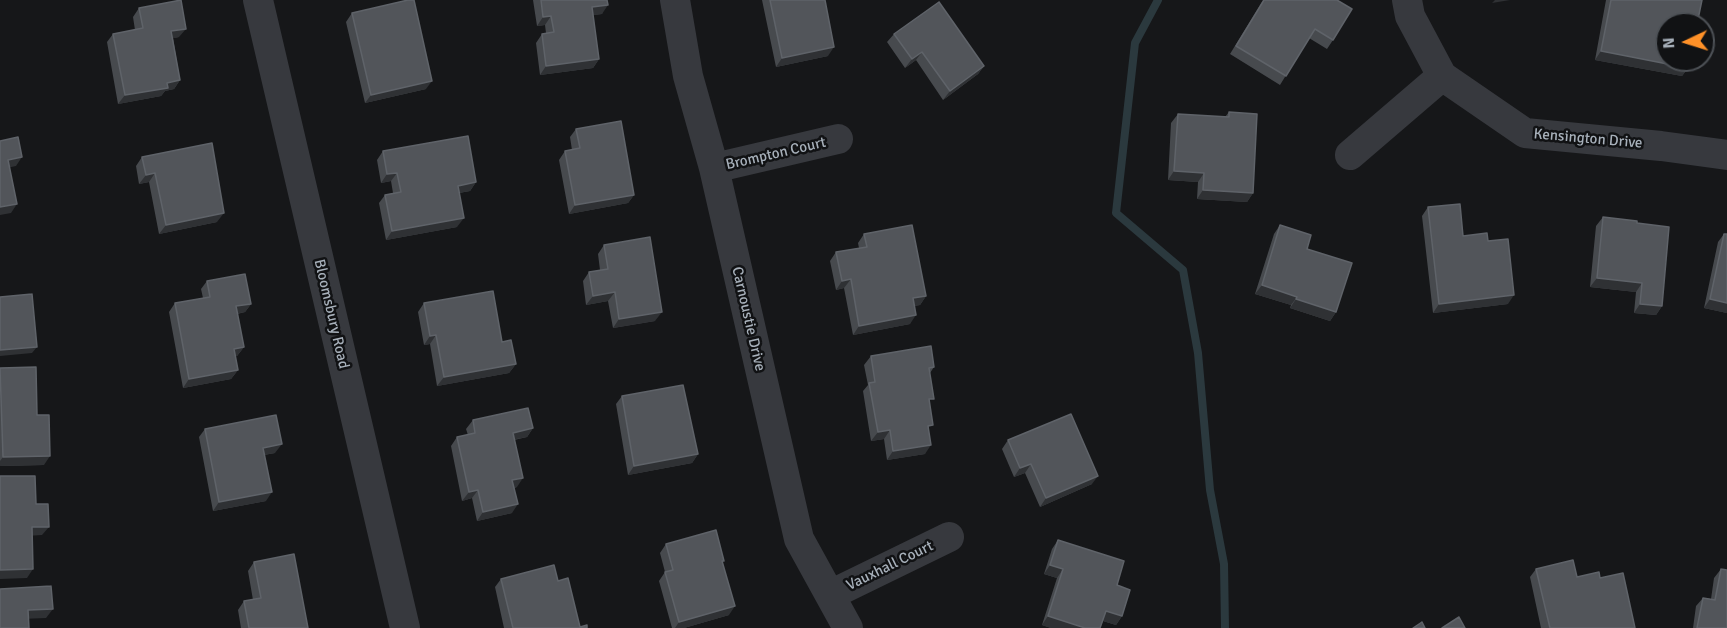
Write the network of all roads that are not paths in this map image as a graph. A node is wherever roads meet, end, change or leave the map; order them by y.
1 (258, 0) edge
2 (675, 0) edge
3 (1407, 0) edge
4 (1442, 76) junction
5 (838, 139) dead end
6 (1350, 155) dead end
7 (1727, 155) edge
8 (714, 168) junction
9 (949, 537) dead end
10 (830, 595) junction
11 (405, 628) edge
12 (848, 628) edge

1 - 11 street, Bloomsbury Road
2 - 8 street, Carnoustie Drive
3 - 4 street, Kensington Drive
4 - 6 street
4 - 7 street, Kensington Drive
5 - 8 street, Brompton Court
8 - 10 street, Carnoustie Drive
9 - 10 street, Vauxhall Court
10 - 12 street, Carnoustie Drive

